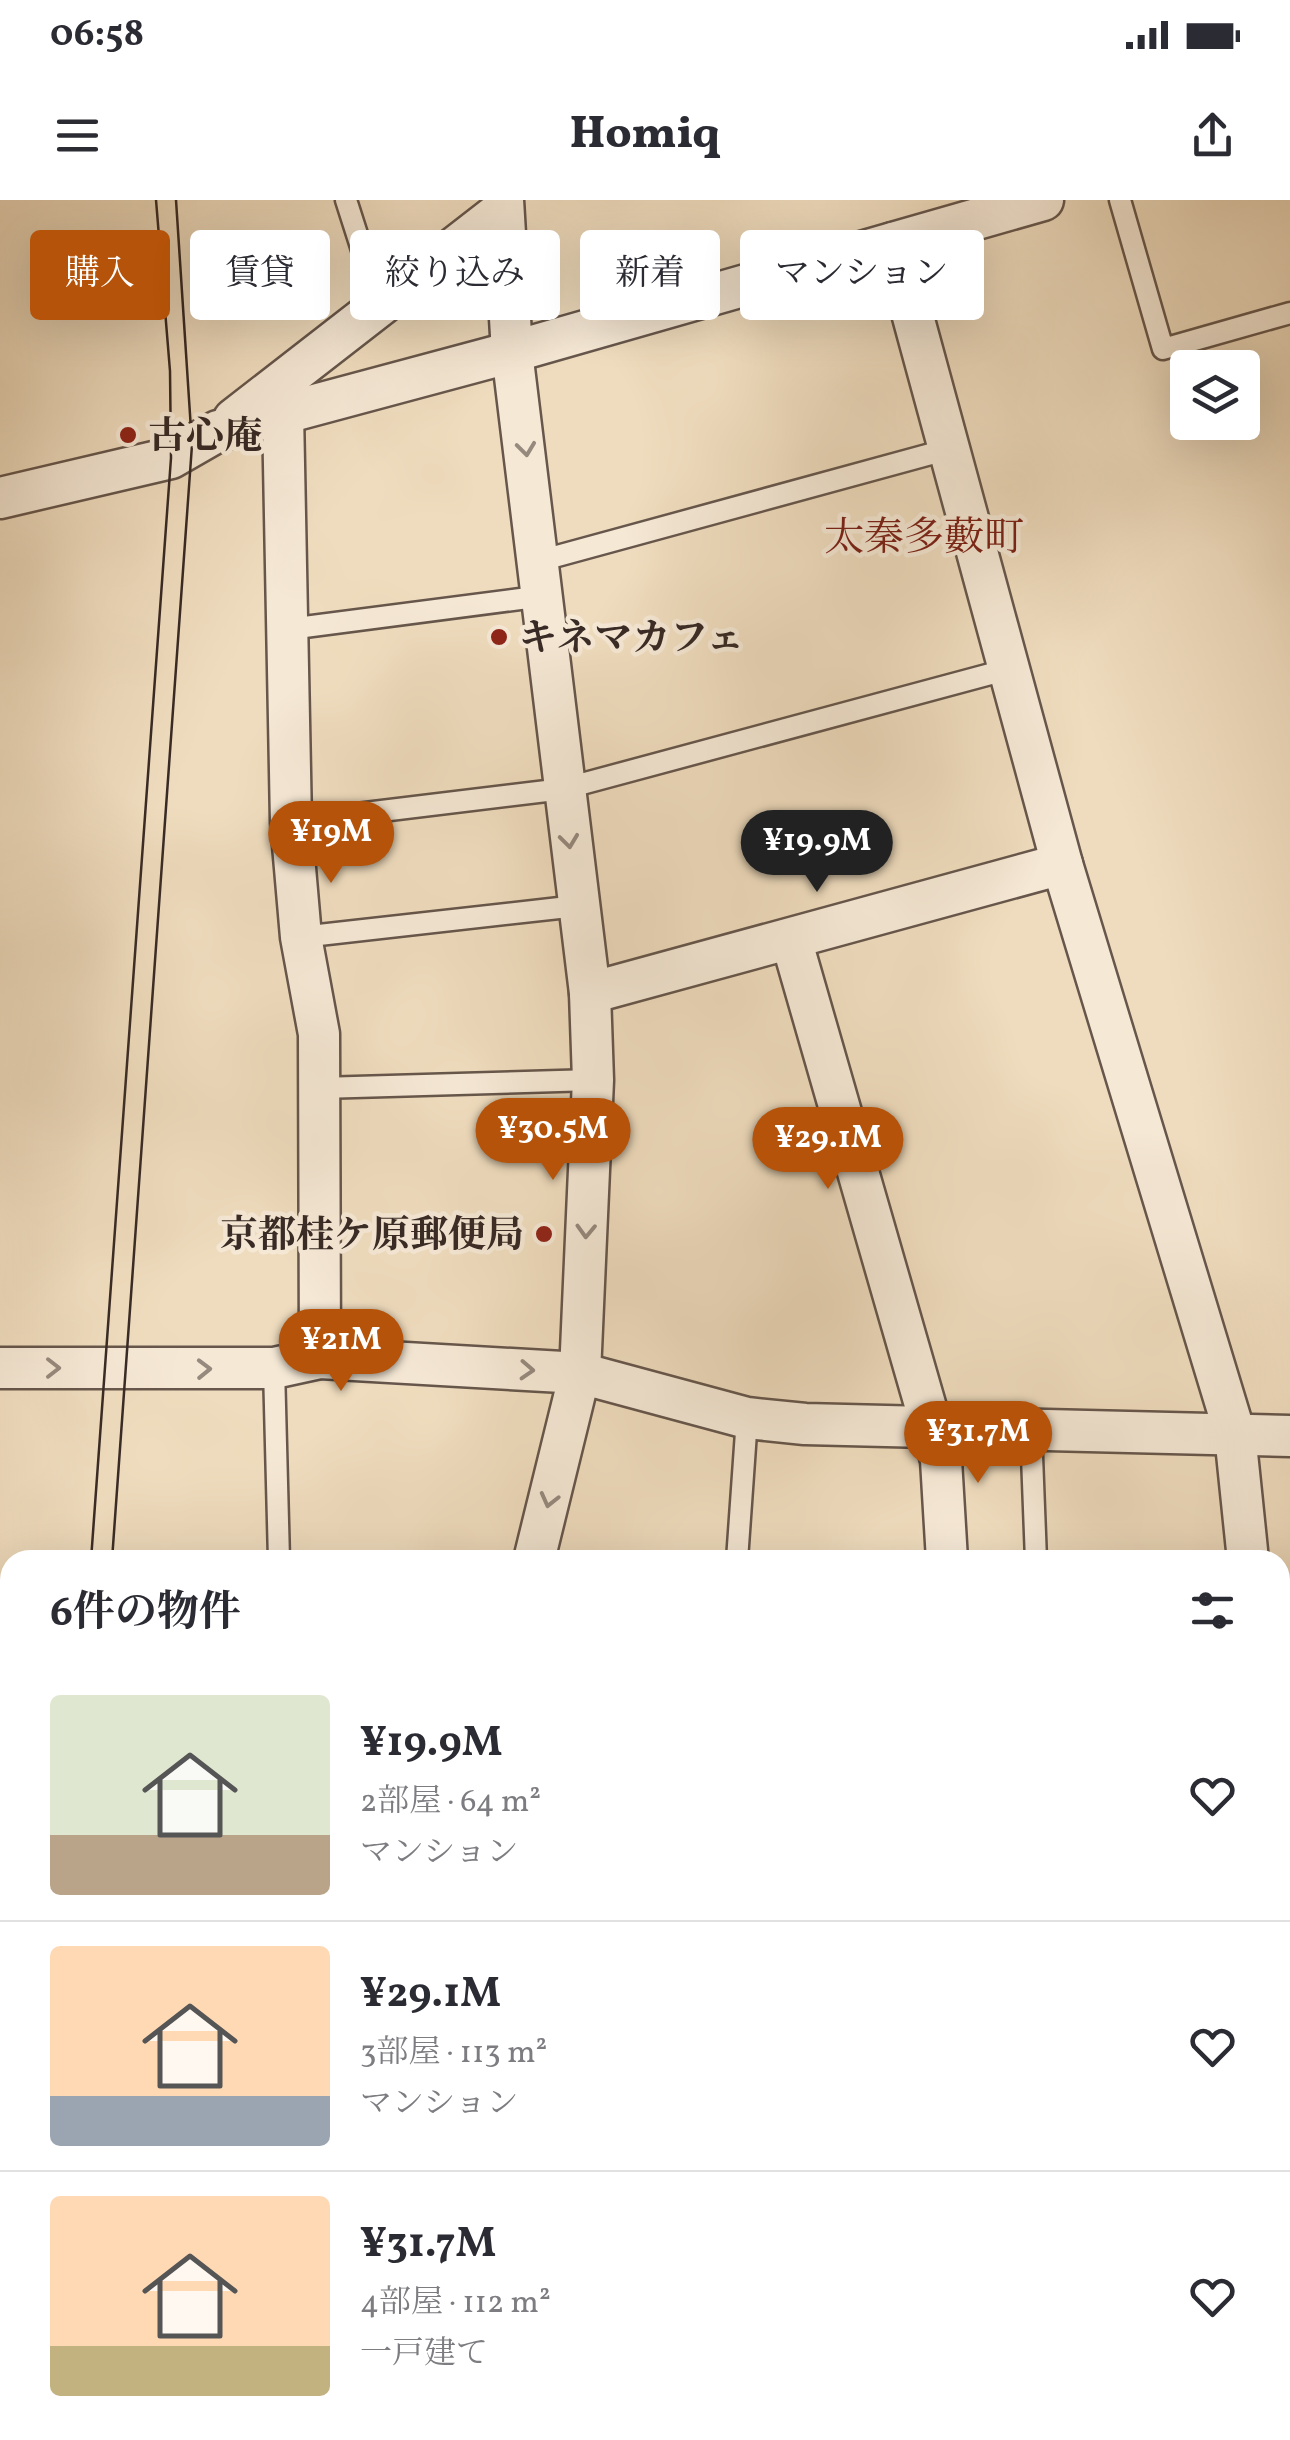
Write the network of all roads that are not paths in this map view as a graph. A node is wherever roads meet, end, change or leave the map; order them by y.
1 (346, 200) edge
2 (1043, 200) edge
3 (1120, 200) edge
4 (503, 205) edge
5 (356, 230) edge
6 (473, 230) edge
7 (938, 230) edge
8 (740, 287) edge
9 (1290, 312) edge
10 (362, 320) edge
11 (914, 320) edge
12 (512, 352) junction
13 (283, 414) junction
14 (218, 431) junction
15 (949, 449) junction
16 (0, 498) edge
17 (541, 578) junction
18 (289, 629) junction
19 (1009, 669) junction
20 (563, 789) junction
21 (291, 822) junction
22 (1062, 864) junction
23 (577, 906) junction
24 (301, 937) junction
25 (791, 939) junction
26 (590, 993) junction
27 (592, 1080) junction
28 (320, 1088) junction
29 (320, 1358) junction
30 (0, 1368) edge
31 (274, 1368) junction
32 (580, 1373) junction
33 (746, 1418) junction
34 (932, 1425) junction
35 (1031, 1430) junction
36 (1235, 1434) junction
37 (1290, 1436) edge
38 (279, 1550) edge
39 (536, 1550) edge
40 (738, 1550) edge
41 (946, 1550) edge
42 (1036, 1550) edge
43 (1247, 1550) edge

1 - 5 lane
2 - 7 street
3 - 9 lane
4 - 6 street
4 - 12 street
8 - 12 street
10 - 14 street
11 - 15 street
12 - 13 street
12 -> 17 street
13 - 14 street
13 - 18 street
14 - 16 street
15 - 17 lane
15 - 19 street
17 - 18 lane
17 - 20 street
18 - 21 street
19 - 20 lane
19 - 22 street
20 - 21 lane
20 -> 23 street
21 - 24 street
22 - 25 street
22 - 36 street
23 - 24 lane
23 - 26 street
24 - 28 street
25 - 26 street
25 - 34 street
26 - 27 street
27 - 28 lane
27 -> 32 street
28 - 29 street
29 - 31 street
29 -> 32 street
30 -> 31 street
31 - 38 lane
32 - 33 street
32 -> 39 street
33 - 34 street
33 - 40 lane
34 - 35 street
34 - 41 street
35 - 36 street
35 - 42 lane
36 - 37 street
36 - 43 street

